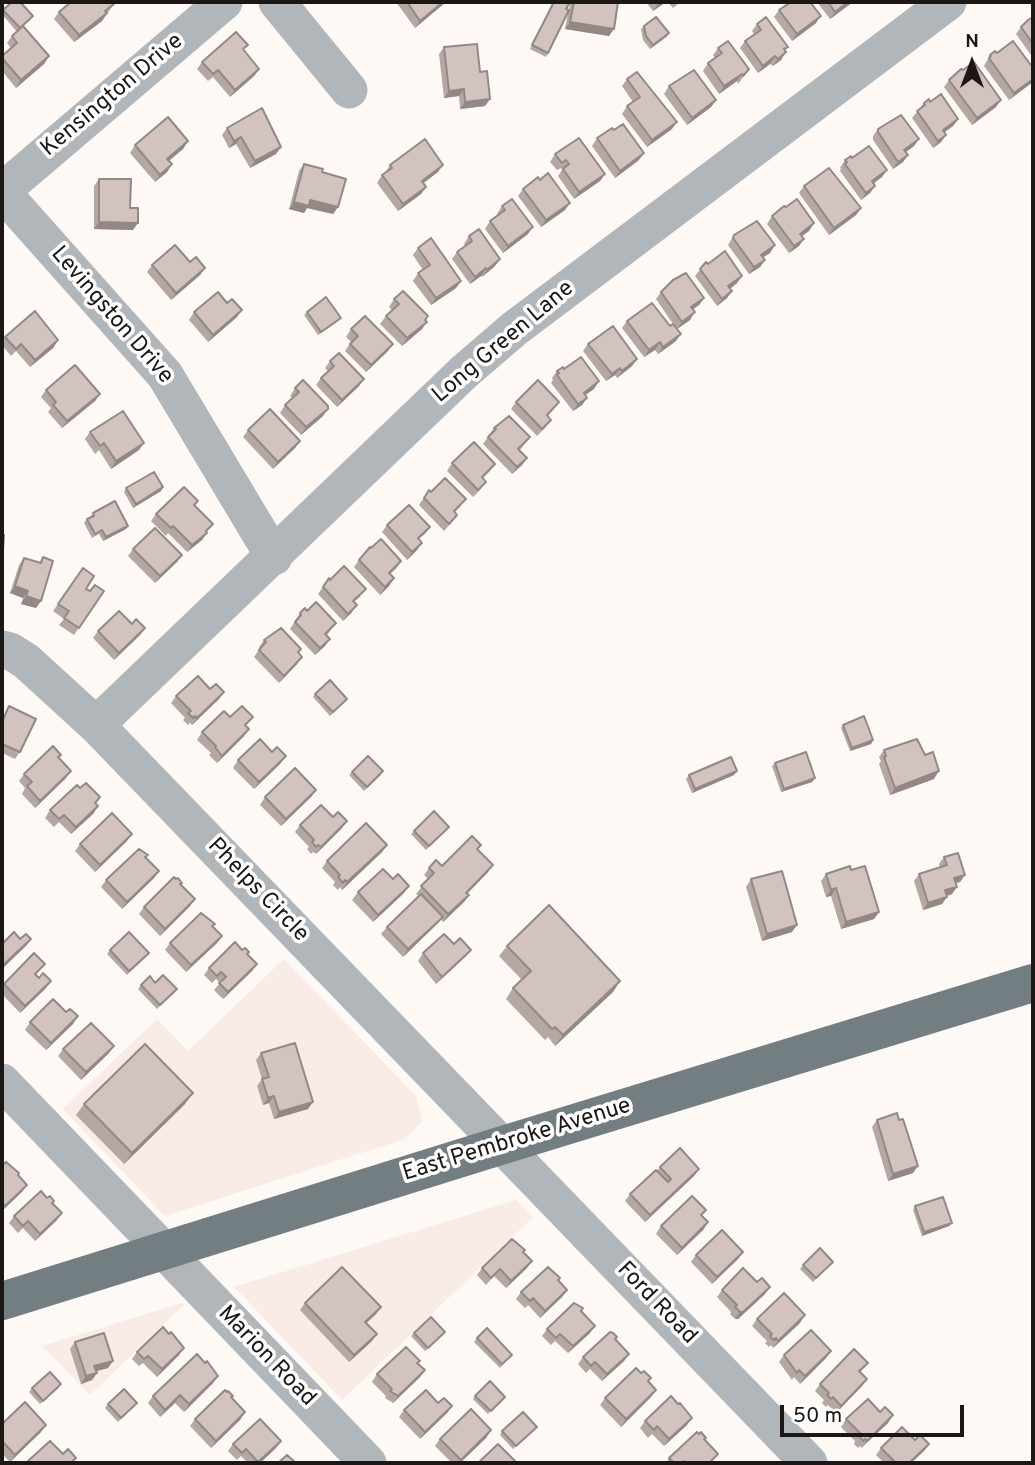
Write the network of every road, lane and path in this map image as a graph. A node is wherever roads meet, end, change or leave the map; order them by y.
1 (224, 2) edge
2 (277, 2) edge
3 (948, 2) edge
4 (349, 90) dead end
5 (2, 191) edge
6 (274, 557) junction
7 (2, 649) edge
8 (96, 725) junction
9 (1033, 983) edge
10 (2, 1082) edge
11 (503, 1145) junction
12 (164, 1251) junction
13 (2, 1301) edge
14 (368, 1463) edge
15 (809, 1463) edge

1 - 5 street, Kensington Drive
2 - 4 street
3 - 6 street, Long Green Lane
5 - 6 street, Levingston Drive
6 - 8 street, Long Green Lane
7 - 8 street, Phelps Circle
8 - 11 street, Phelps Circle
9 - 11 main road, East Pembroke Avenue
10 - 12 street
11 - 12 main road, East Pembroke Avenue
11 - 15 street, Ford Road
12 - 13 main road, East Pembroke Avenue
12 - 14 street, Marion Road

